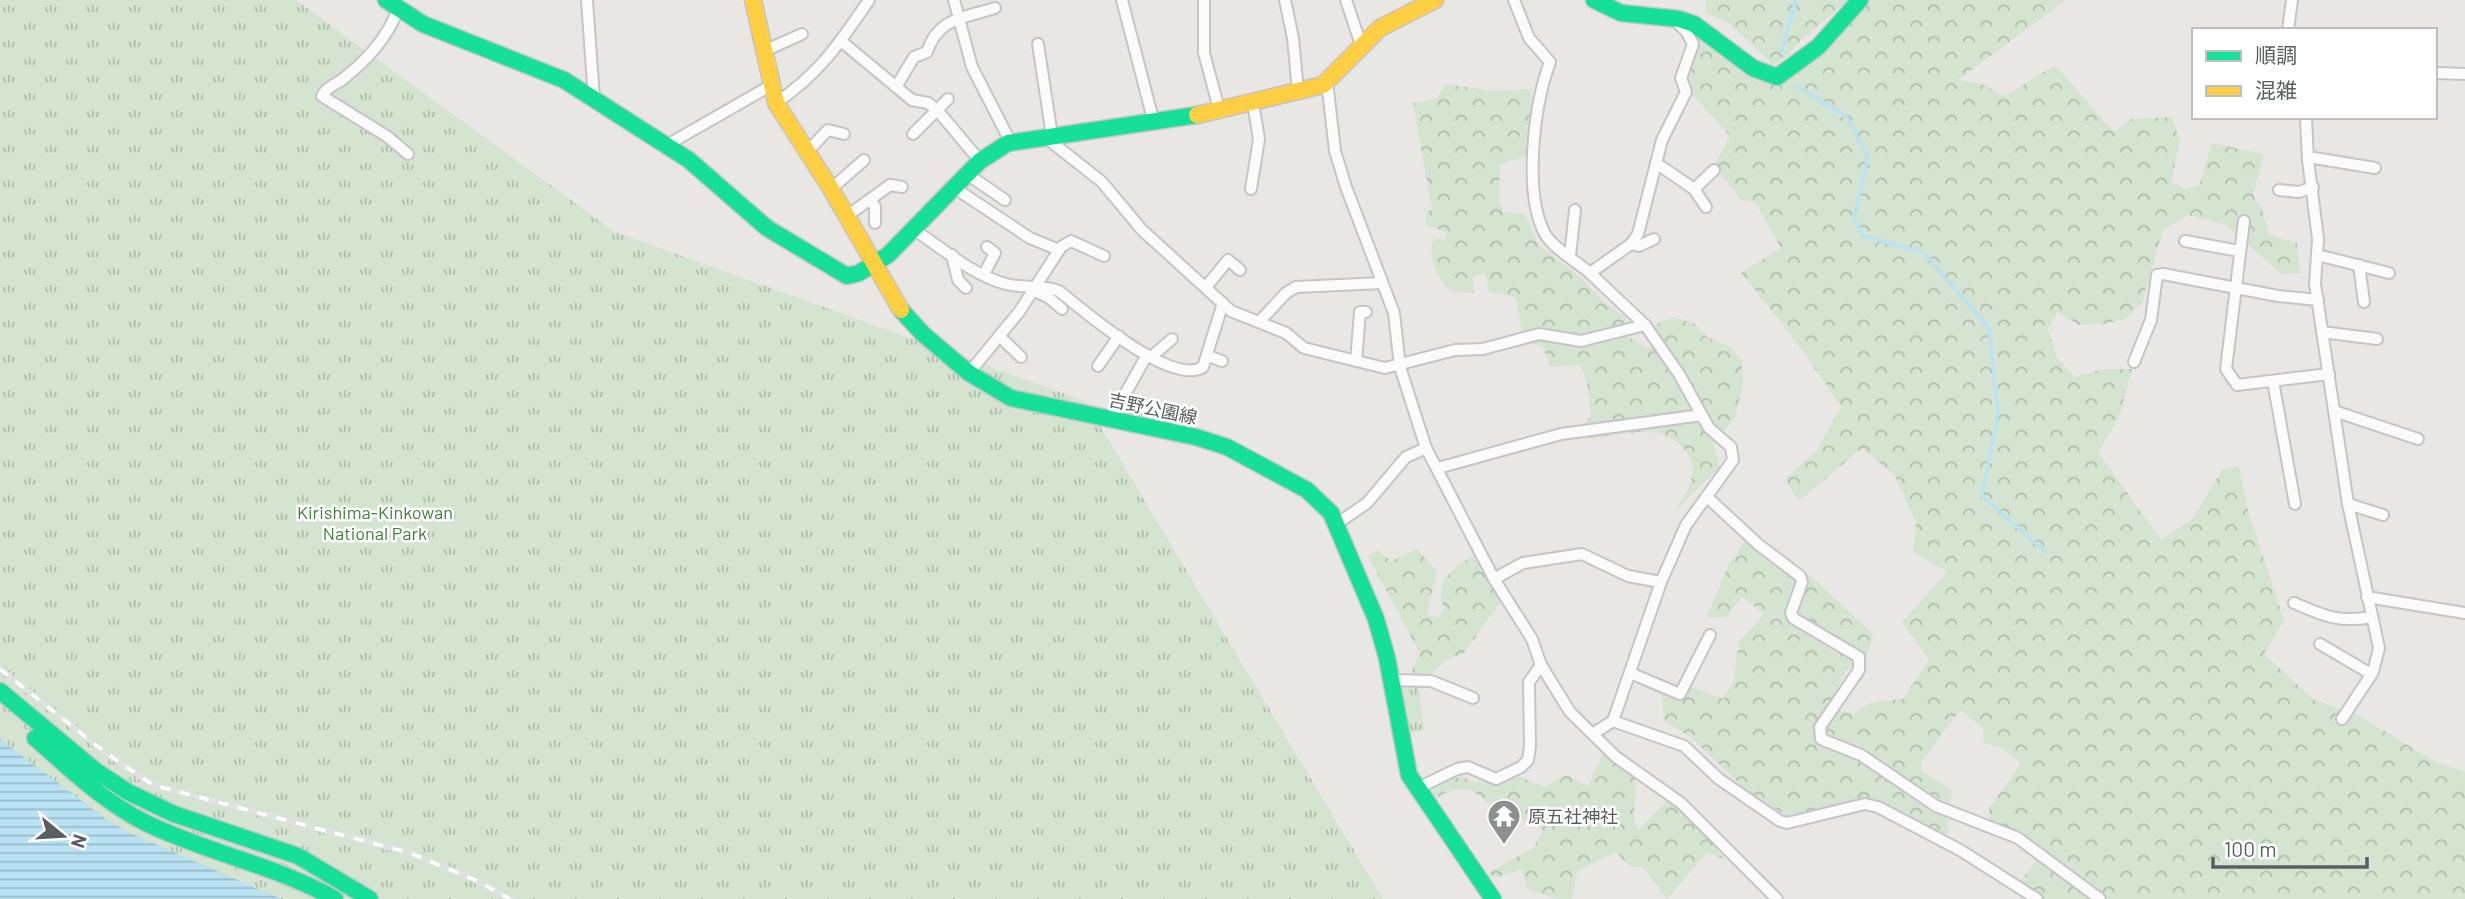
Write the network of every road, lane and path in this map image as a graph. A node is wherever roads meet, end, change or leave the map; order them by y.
1 (587, 0) edge
2 (753, 0) edge
3 (869, 0) edge
4 (954, 0) edge
5 (1122, 0) edge
6 (1204, 0) edge
7 (1285, 0) edge
8 (1346, 0) edge
9 (1435, 0) edge
10 (1514, 0) edge
11 (1594, 0) edge
12 (1860, 0) edge
13 (2292, 0) edge
14 (392, 5) edge
15 (995, 8) dead end
16 (960, 19) junction
17 (1674, 19) junction
18 (2288, 28) edge
19 (802, 34) dead end
20 (841, 41) junction
21 (1038, 44) dead end
22 (1361, 45) junction
23 (764, 51) junction
24 (2437, 73) edge
25 (2465, 74) edge
26 (1326, 81) junction
27 (770, 86) junction
28 (896, 87) junction
29 (1298, 92) junction
30 (594, 99) junction
31 (948, 99) dead end
32 (776, 103) junction
33 (1253, 103) junction
34 (1219, 109) junction
35 (938, 111) junction
36 (2306, 119) edge
37 (1154, 124) junction
38 (844, 134) dead end
39 (913, 134) dead end
40 (1049, 136) junction
41 (1011, 143) junction
42 (667, 145) junction
43 (806, 153) junction
44 (408, 154) dead end
45 (2308, 157) junction
46 (864, 160) dead end
47 (980, 161) junction
48 (1656, 163) junction
49 (2375, 168) dead end
50 (1714, 170) dead end
51 (967, 174) junction
52 (896, 182) dead end
53 (953, 187) junction
54 (2313, 187) junction
55 (831, 188) junction
56 (1251, 188) dead end
57 (1694, 189) junction
58 (2279, 190) dead end
59 (871, 200) junction
60 (1005, 200) dead end
61 (1706, 207) dead end
62 (1575, 210) dead end
63 (847, 216) junction
64 (2244, 221) dead end
65 (875, 223) dead end
66 (913, 229) junction
67 (1654, 239) dead end
68 (2185, 241) dead end
69 (1632, 244) junction
70 (987, 247) dead end
71 (1059, 250) junction
72 (2239, 251) junction
73 (2317, 255) junction
74 (952, 256) junction
75 (1104, 256) dead end
76 (1570, 256) junction
77 (876, 264) junction
78 (2359, 265) junction
79 (1240, 270) dead end
80 (1590, 273) junction
81 (2389, 273) dead end
82 (984, 274) junction
83 (1382, 283) junction
84 (1206, 287) junction
85 (2235, 287) junction
86 (966, 288) dead end
87 (1036, 288) junction
88 (2318, 300) junction
89 (2364, 302) dead end
90 (1223, 303) junction
91 (1062, 309) dead end
92 (1366, 312) dead end
93 (1259, 322) junction
94 (1645, 325) junction
95 (2322, 332) junction
96 (999, 336) junction
97 (1119, 336) junction
98 (1172, 339) dead end
99 (2377, 339) dead end
100 (1221, 348) dead end
101 (1149, 356) junction
102 (1021, 357) dead end
103 (1216, 359) junction
104 (1356, 361) junction
105 (2134, 362) dead end
106 (1098, 366) dead end
107 (1400, 367) junction
108 (969, 373) junction
109 (2329, 374) junction
110 (2273, 381) junction
111 (1121, 403) junction
112 (1147, 410) dead end
113 (2334, 411) junction
114 (1702, 415) junction
115 (1111, 419) junction
116 (2418, 439) dead end
117 (1426, 448) junction
118 (1437, 468) junction
119 (1707, 497) junction
120 (2295, 504) dead end
121 (2348, 504) junction
122 (2383, 515) dead end
123 (1338, 523) junction
124 (1494, 579) junction
125 (1661, 582) junction
126 (2367, 597) junction
127 (2294, 603) dead end
128 (2465, 612) edge
129 (2372, 617) junction
130 (1710, 635) dead end
131 (2320, 644) dead end
132 (1541, 665) junction
133 (1630, 673) junction
134 (2371, 674) junction
135 (1391, 680) junction
136 (0, 691) edge
137 (1473, 698) dead end
138 (0, 708) edge
139 (2342, 719) dead end
140 (1613, 721) junction
141 (1594, 733) junction
142 (1416, 789) junction
143 (335, 899) edge
144 (370, 899) edge
145 (1493, 899) edge
146 (1777, 899) edge
147 (2037, 899) edge
148 (2100, 899) edge

1 - 30 street
2 - 23 main road, 吉野公園線
3 - 20 street
4 - 16 street
5 - 37 street
6 - 34 street
7 - 29 street
8 - 22 street
9 - 22 main road
10 - 76 street
11 - 17 main road
12 - 17 main road
13 - 18 street
14 - 30 main road
14 - 44 street
15 - 16 street
16 - 28 street
16 - 41 street
17 - 48 street
19 - 23 street
20 - 28 street
20 - 32 street
21 - 40 street
22 - 26 main road
23 - 27 main road, 吉野公園線
24 - 25 street
26 - 29 main road
26 - 83 street
27 - 32 main road, 吉野公園線
27 - 42 street
28 - 35 street
29 - 33 main road
30 - 42 main road
31 - 35 street
32 - 43 main road, 吉野公園線
33 - 34 main road
33 - 56 street
34 - 37 main road
35 - 39 street
35 - 47 street
36 - 45 street
37 - 40 main road
38 - 43 street
40 - 41 main road
40 - 84 street
41 - 47 main road
42 - 77 main road
43 - 55 main road, 吉野公園線
45 - 49 street
45 - 54 street
46 - 55 street
47 - 51 main road
48 - 57 street
48 - 69 street
50 - 57 street
51 - 53 main road
51 - 60 street
52 - 59 street
53 - 66 main road
53 - 71 street
54 - 58 street
54 - 73 street
55 - 63 main road, 吉野公園線
57 - 61 street
59 - 63 street
59 - 65 street
62 - 76 street
63 - 77 main road, 吉野公園線
64 - 72 street
66 - 74 street
66 - 77 main road
67 - 69 street
68 - 72 street
69 - 80 street
70 - 82 street
71 - 75 street
71 - 87 street
72 - 85 street
73 - 78 street
73 - 88 street
74 - 82 street
74 - 86 street
76 - 80 street
77 - 108 main road, 吉野公園線
78 - 81 street
78 - 89 street
79 - 84 street
80 - 94 street
82 - 87 street
83 - 93 street
83 - 107 street
84 - 90 street
85 - 88 street
85 - 105 street
85 - 110 street
87 - 91 street
87 - 96 street
87 - 97 street
88 - 95 street
90 - 93 street
90 - 103 street
92 - 104 street
93 - 104 street
94 - 107 street
94 - 114 street
95 - 99 street
95 - 109 street
96 - 102 street
96 - 108 street
97 - 101 street
97 - 106 street
98 - 101 street
100 - 103 street
101 - 103 street
101 - 111 street
104 - 107 street
107 - 117 street
108 - 115 main road, 吉野公園線
109 - 110 street
109 - 113 street
110 - 120 street
111 - 112 street
111 - 115 street
113 - 116 street
113 - 121 street
114 - 118 street
114 - 119 street
115 - 123 main road, 吉野公園線
117 - 118 street
117 - 123 street
118 - 124 street
119 - 125 street
119 - 148 street
121 - 122 street
121 - 126 street
123 - 135 main road, 吉野公園線
124 - 125 street
124 - 132 street
125 - 133 street
126 - 128 street
126 - 129 street
127 - 129 street
129 - 134 street
130 - 133 street
131 - 134 street
132 - 141 street
132 - 142 street
133 - 140 street
134 - 139 street
135 - 137 street
135 - 142 main road, 吉野公園線
136 - 144 main road
138 - 143 main road
140 - 141 street
140 - 147 street
141 - 146 street
142 - 145 main road, 吉野公園線

